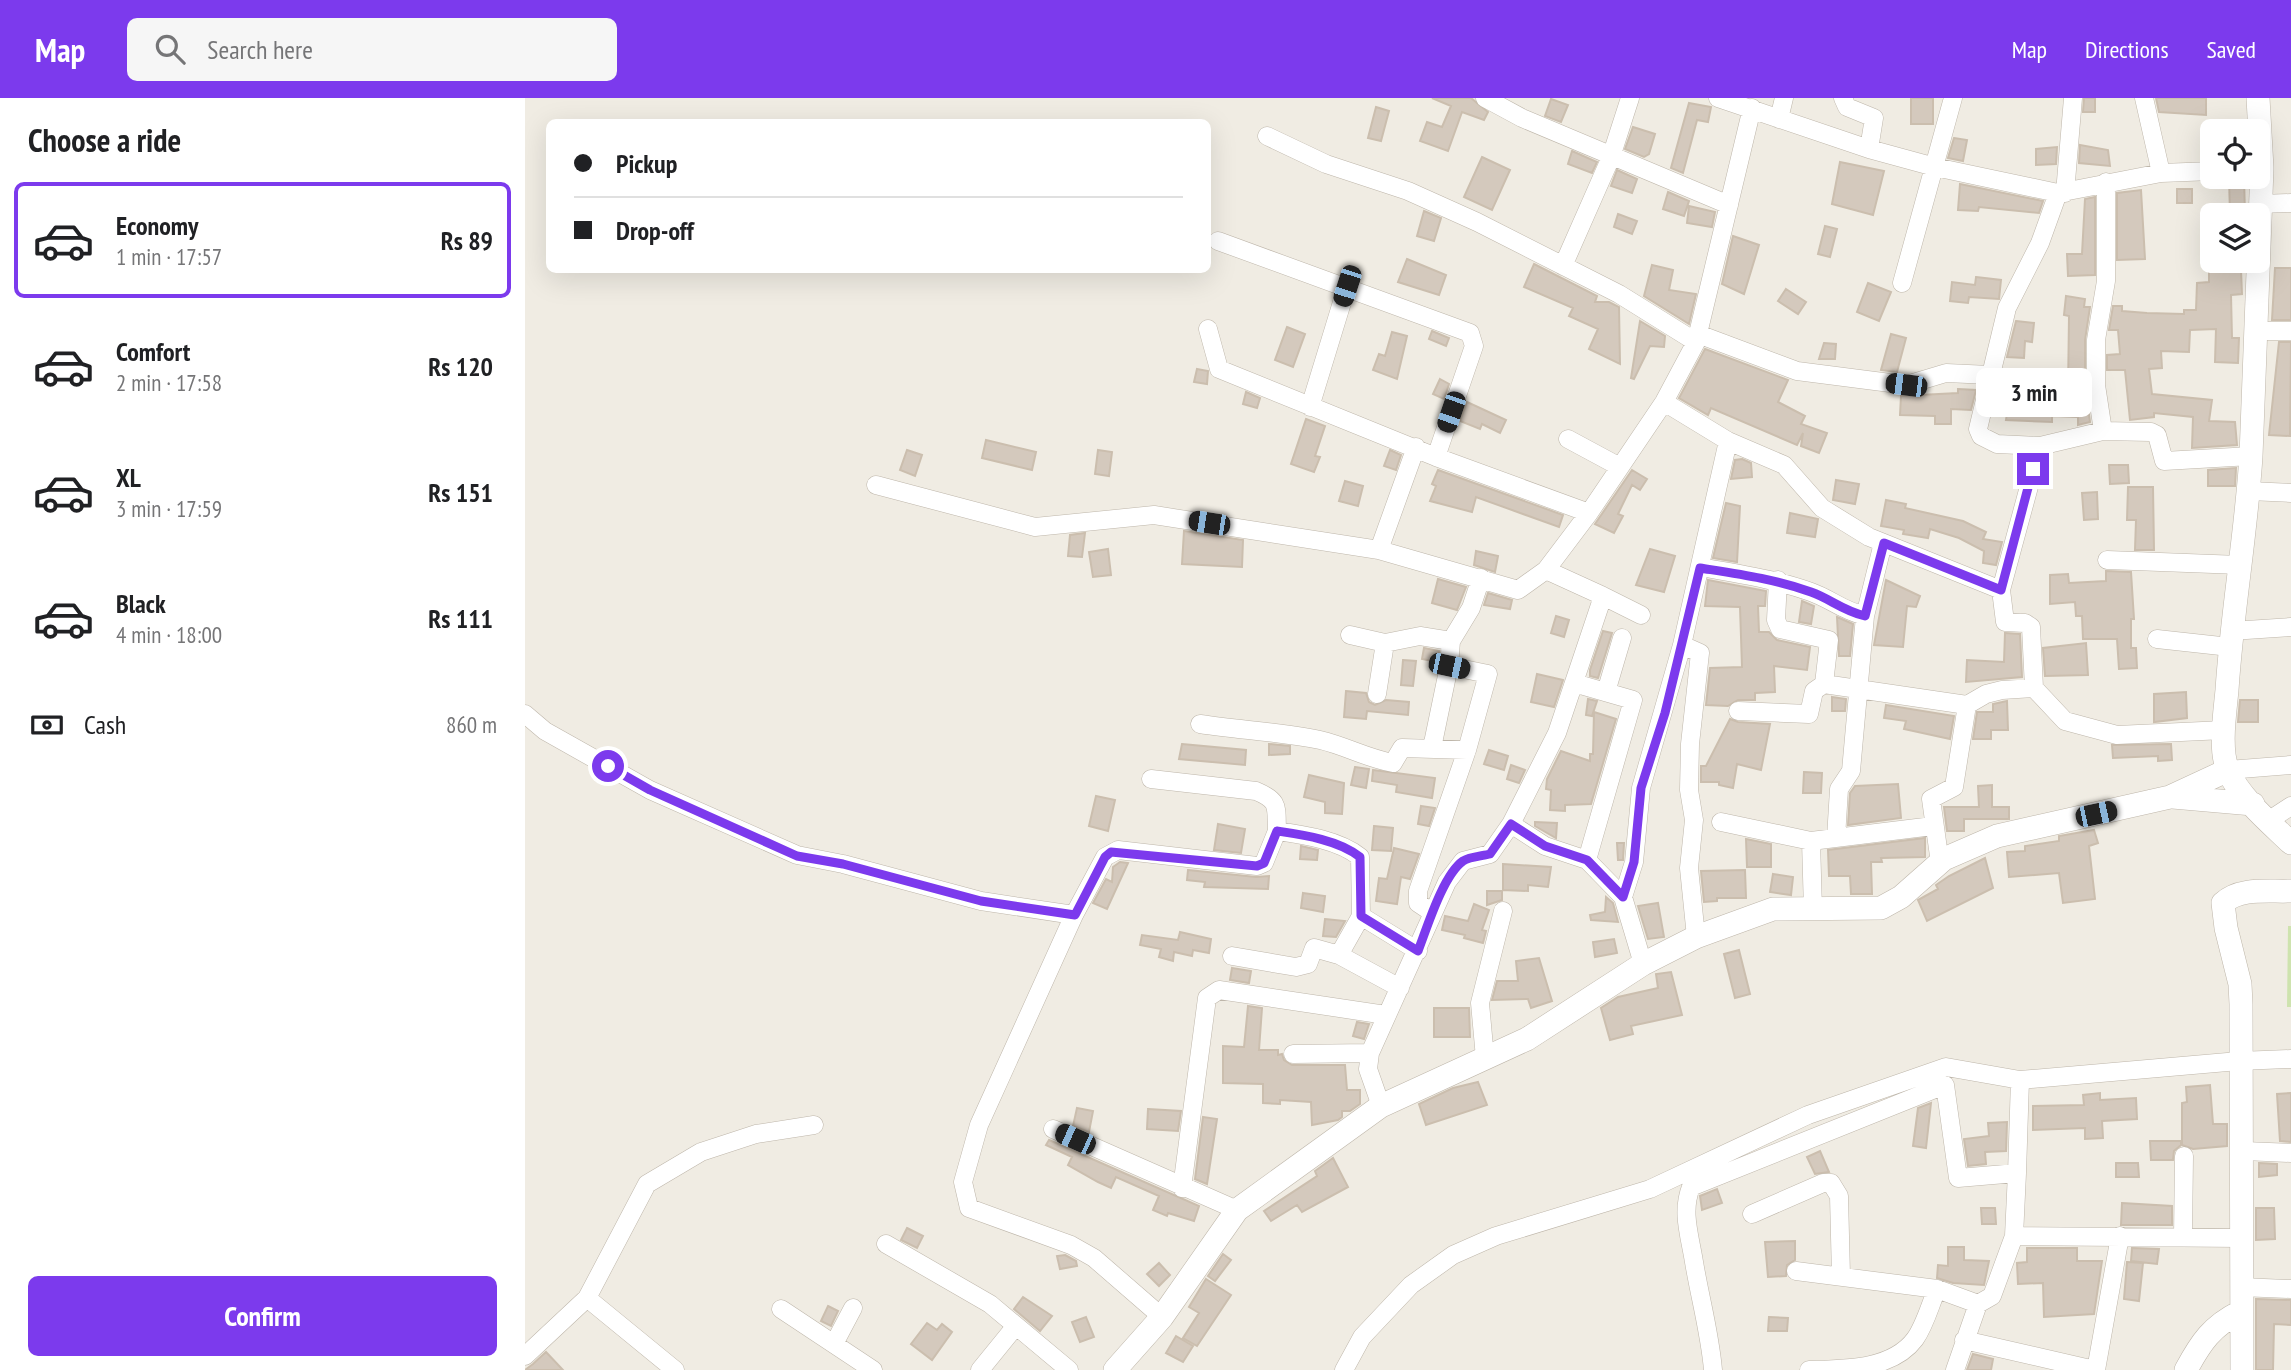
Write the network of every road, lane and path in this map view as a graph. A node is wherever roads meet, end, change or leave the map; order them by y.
1 (1485, 98) edge
2 (1630, 98) edge
3 (1718, 98) edge
4 (1784, 98) edge
5 (1843, 98) edge
6 (1953, 98) edge
7 (2073, 98) edge
8 (2144, 98) edge
9 (2258, 98) edge
10 (1752, 108) junction
11 (1779, 119) junction
12 (2259, 119) edge
13 (1267, 136) dead end
14 (1868, 149) junction
15 (1611, 156) junction
16 (1935, 167) junction
17 (2200, 171) edge
18 (2161, 173) junction
19 (2106, 182) junction
20 (2062, 193) junction
21 (2291, 203) edge
22 (2270, 204) edge
23 (1729, 205) junction
24 (1218, 241) dead end
25 (1563, 267) junction
26 (2259, 273) edge
27 (1902, 283) dead end
28 (1347, 286) junction
29 (1207, 329) dead end
30 (2258, 331) junction
31 (2291, 331) edge
32 (1697, 338) junction
33 (1990, 375) junction
34 (1664, 402) junction
35 (1310, 407) junction
36 (2103, 431) junction
37 (1568, 439) dead end
38 (1728, 441) junction
39 (2040, 446) junction
40 (1416, 447) junction
41 (2251, 456) junction
42 (1436, 457) junction
43 (1620, 467) junction
44 (876, 485) dead end
45 (2249, 491) junction
46 (2291, 494) edge
47 (1589, 513) junction
48 (1884, 543) junction
49 (1379, 550) junction
50 (2107, 560) dead end
51 (2240, 565) junction
52 (1700, 568) junction
53 (1546, 570) junction
54 (1481, 578) junction
55 (1778, 580) junction
56 (2001, 590) junction
57 (1603, 596) junction
58 (1641, 615) dead end
59 (1865, 616) junction
60 (2291, 626) edge
61 (1350, 635) dead end
62 (1622, 638) dead end
63 (2157, 639) dead end
64 (2230, 639) junction
65 (1451, 641) junction
66 (1385, 643) junction
67 (1682, 645) junction
68 (1449, 666) junction
69 (1574, 683) junction
70 (1824, 684) junction
71 (1859, 687) junction
72 (2034, 688) junction
73 (1606, 692) junction
74 (1377, 694) dead end
75 (1967, 705) junction
76 (1738, 711) dead end
77 (525, 714) edge
78 (1200, 724) dead end
79 (2224, 730) junction
80 (1432, 748) junction
81 (1467, 750) junction
82 (2291, 765) edge
83 (2228, 770) junction
84 (1151, 779) dead end
85 (2170, 797) junction
86 (2253, 804) junction
87 (2291, 806) edge
88 (2268, 821) junction
89 (1720, 822) dead end
90 (1511, 824) junction
91 (1933, 826) junction
92 (1277, 831) junction
93 (1836, 838) junction
94 (1811, 841) junction
95 (2291, 843) edge
96 (1587, 860) junction
97 (1940, 863) junction
98 (2291, 891) edge
99 (1623, 897) junction
100 (1503, 911) dead end
101 (1813, 911) junction
102 (1433, 913) junction
103 (1075, 915) junction
104 (1361, 916) junction
105 (1696, 937) junction
106 (1418, 951) junction
107 (1339, 955) junction
108 (1232, 956) dead end
109 (1643, 964) junction
110 (1400, 988) junction
111 (1386, 1015) junction
112 (1370, 1053) junction
113 (1293, 1054) dead end
114 (1485, 1058) junction
115 (2291, 1059) edge
116 (2239, 1060) junction
117 (2020, 1080) junction
118 (1381, 1107) junction
119 (814, 1125) dead end
120 (1053, 1129) dead end
121 (2244, 1151) junction
122 (2291, 1153) edge
123 (2184, 1156) dead end
124 (2017, 1173) junction
125 (1182, 1188) junction
126 (1237, 1210) junction
127 (1752, 1214) dead end
128 (2014, 1236) junction
129 (2120, 1236) junction
130 (2183, 1237) junction
131 (2242, 1238) junction
132 (886, 1244) dead end
133 (1796, 1271) dead end
134 (1841, 1276) junction
135 (2240, 1287) junction
136 (1937, 1289) junction
137 (2291, 1289) edge
138 (587, 1298) junction
139 (1978, 1304) junction
140 (853, 1308) dead end
141 (781, 1309) dead end
142 (2240, 1312) junction
143 (1162, 1317) junction
144 (1015, 1327) junction
145 (1964, 1340) junction
146 (835, 1342) junction
147 (525, 1356) edge
148 (675, 1370) edge
149 (873, 1370) edge
150 (980, 1370) edge
151 (1069, 1370) edge
152 (1115, 1370) edge
153 (1344, 1370) edge
154 (1713, 1370) edge
155 (1809, 1370) edge
156 (1955, 1370) edge
157 (2096, 1370) edge
158 (2186, 1370) edge
159 (2242, 1370) edge

1 - 15 street
2 - 15 street
3 - 10 street
4 - 11 street
5 - 14 street
6 - 16 street
7 - 20 street
8 - 18 street
9 - 12 street
10 - 11 street
10 - 23 street
11 - 14 street
13 - 25 street
14 - 16 street
15 - 23 street
15 - 25 street
16 - 20 street
16 - 27 street
17 - 18 street
18 - 19 street
19 - 20 street
19 - 36 street
20 - 33 street
21 - 22 street
23 - 32 street
24 - 28 street
25 - 32 street
26 - 30 street
28 - 35 street
28 - 42 street
29 - 35 street
30 - 31 street
30 - 41 street
32 - 33 street
32 - 34 street
33 - 39 street
34 - 38 street
34 - 43 street
35 - 40 street
36 - 39 street
36 - 41 street
37 - 43 street
38 - 48 street
38 - 52 street
39 - 56 street
40 - 42 street
40 - 49 street
41 - 45 street
42 - 47 street
43 - 47 street
44 - 49 street
45 - 46 street
45 - 51 street
47 - 53 street
48 - 56 street
48 - 59 street
49 - 54 street
50 - 51 street
51 - 64 street
52 - 55 street
52 - 67 street
53 - 54 street
53 - 57 street
54 - 65 street
55 - 59 street
55 - 70 street
56 - 72 street
57 - 58 street
57 - 69 street
59 - 71 street
60 - 64 street
61 - 66 street
62 - 73 street
63 - 64 street
64 - 79 street
65 - 66 street
65 - 68 street
66 - 74 street
67 - 99 street
67 - 105 street
68 - 80 street
68 - 81 street
69 - 73 street
69 - 90 street
70 - 71 street
70 - 76 street
71 - 75 street
71 - 93 street
72 - 75 street
72 - 79 street
73 - 96 street
75 - 91 street
77 - 103 street
78 - 80 street
79 - 83 street
80 - 81 street
81 - 102 street
82 - 83 street
83 - 85 street
83 - 86 street
84 - 92 street
85 - 86 street
85 - 97 street
86 - 88 street
87 - 88 street
88 - 95 street
89 - 94 street
90 - 96 street
90 - 102 street
91 - 93 street
91 - 97 street
92 - 103 street
92 - 104 street
93 - 94 street
94 - 101 street
96 - 99 street
97 - 101 street
98 - 116 street
99 - 109 street
100 - 114 street
101 - 105 street
102 - 106 street
103 - 143 street
104 - 106 street
104 - 107 street
105 - 109 street
106 - 110 street
107 - 108 street
107 - 110 street
109 - 114 street
110 - 111 street
111 - 112 street
111 - 125 street
112 - 113 street
112 - 118 street
114 - 118 street
115 - 116 street
116 - 117 street
116 - 121 street
117 - 124 street
117 - 153 street
118 - 126 street
119 - 138 street
120 - 125 street
121 - 122 street
121 - 131 street
123 - 130 street
124 - 128 street
124 - 154 street
125 - 126 street
126 - 143 street
127 - 134 street
128 - 129 street
128 - 139 street
129 - 130 street
129 - 157 street
130 - 131 street
131 - 135 street
132 - 144 street
133 - 134 street
134 - 136 street
135 - 137 street
135 - 142 street
136 - 139 street
136 - 155 street
138 - 147 street
138 - 148 street
139 - 145 street
140 - 146 street
141 - 146 street
142 - 158 street
142 - 159 street
143 - 152 street
144 - 150 street
144 - 151 street
145 - 156 street
145 - 157 street
146 - 149 street

